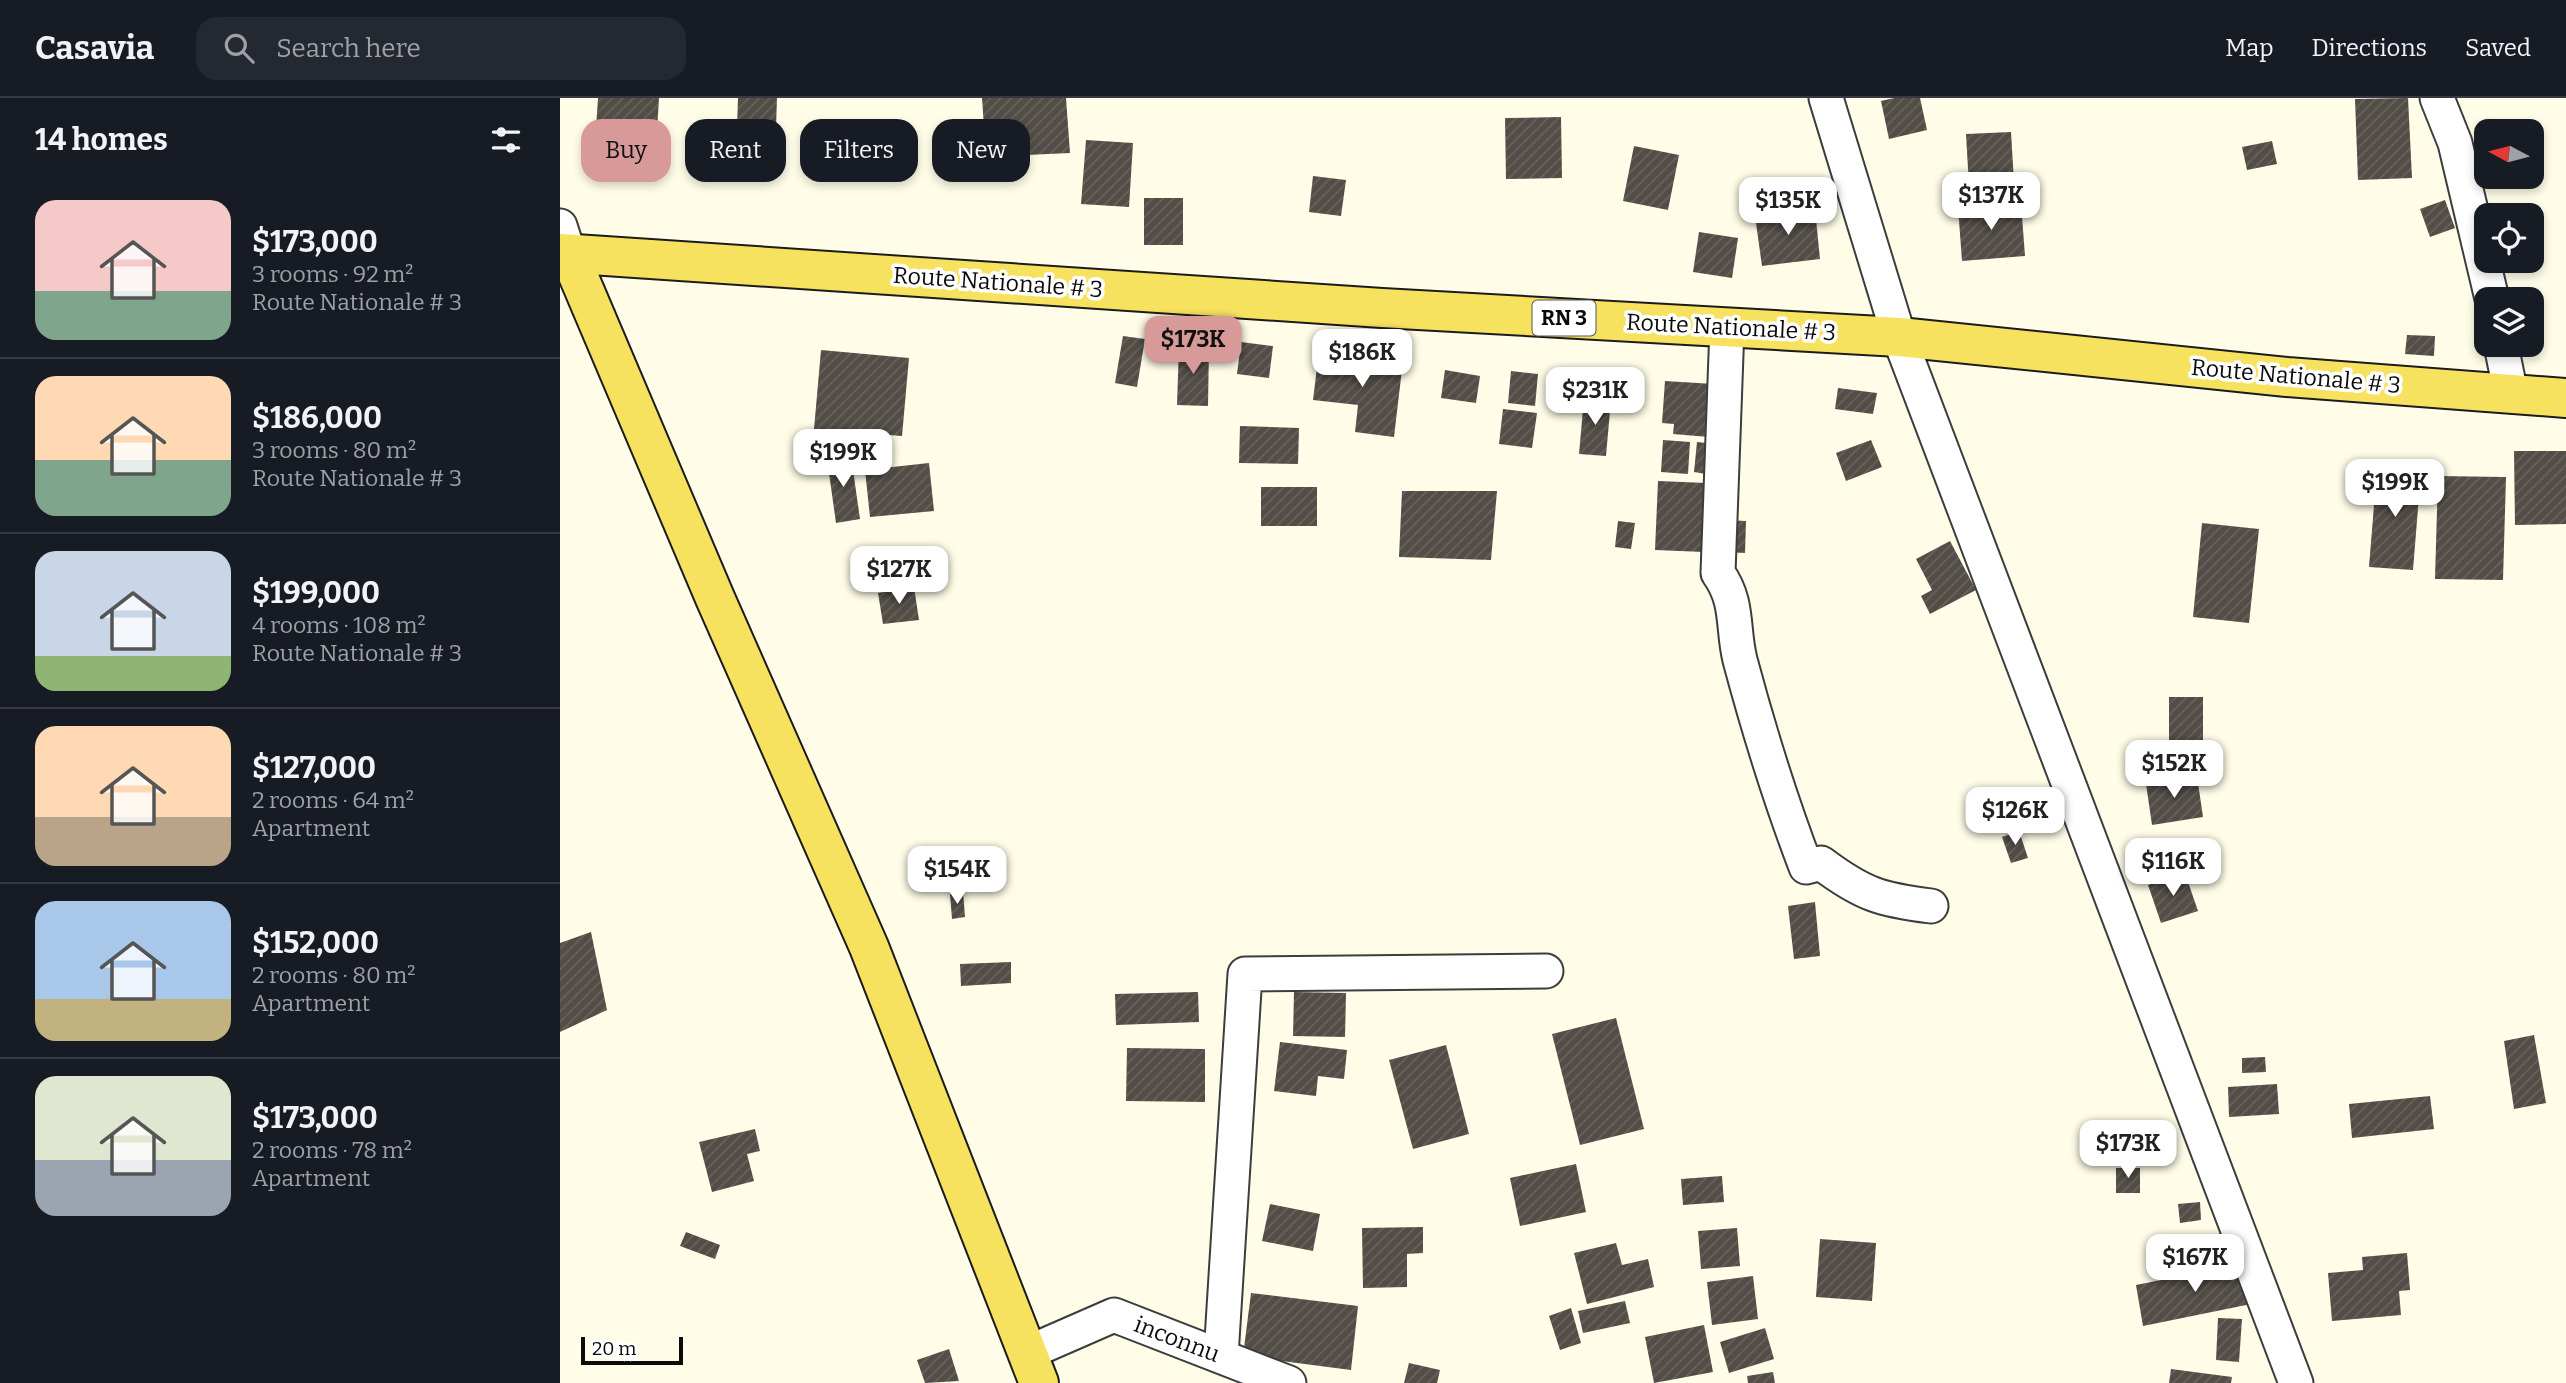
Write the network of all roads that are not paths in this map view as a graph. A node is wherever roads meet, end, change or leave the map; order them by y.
1 (1826, 98) edge
2 (2437, 98) edge
3 (563, 244) edge
4 (2489, 287) edge
5 (1727, 327) junction
6 (1899, 337) junction
7 (2503, 357) edge
8 (2511, 394) junction
9 (2566, 398) edge
10 (1931, 906) dead end
11 (1546, 971) dead end
12 (1221, 1356) junction
13 (1033, 1368) edge
14 (1289, 1383) edge
15 (2296, 1383) edge

1 - 6 street
2 - 4 street
3 - 5 main road, Route Nationale # 3 / RN 3
3 - 13 main road
5 - 6 main road, Route Nationale # 3 / RN 3
5 - 10 street
6 - 8 main road, Route Nationale # 3 / RN 3
6 - 15 street
7 - 8 street
8 - 9 main road, Route Nationale # 3 / RN 3
11 - 12 street
12 - 13 street, inconnu
12 - 14 street, inconnu

